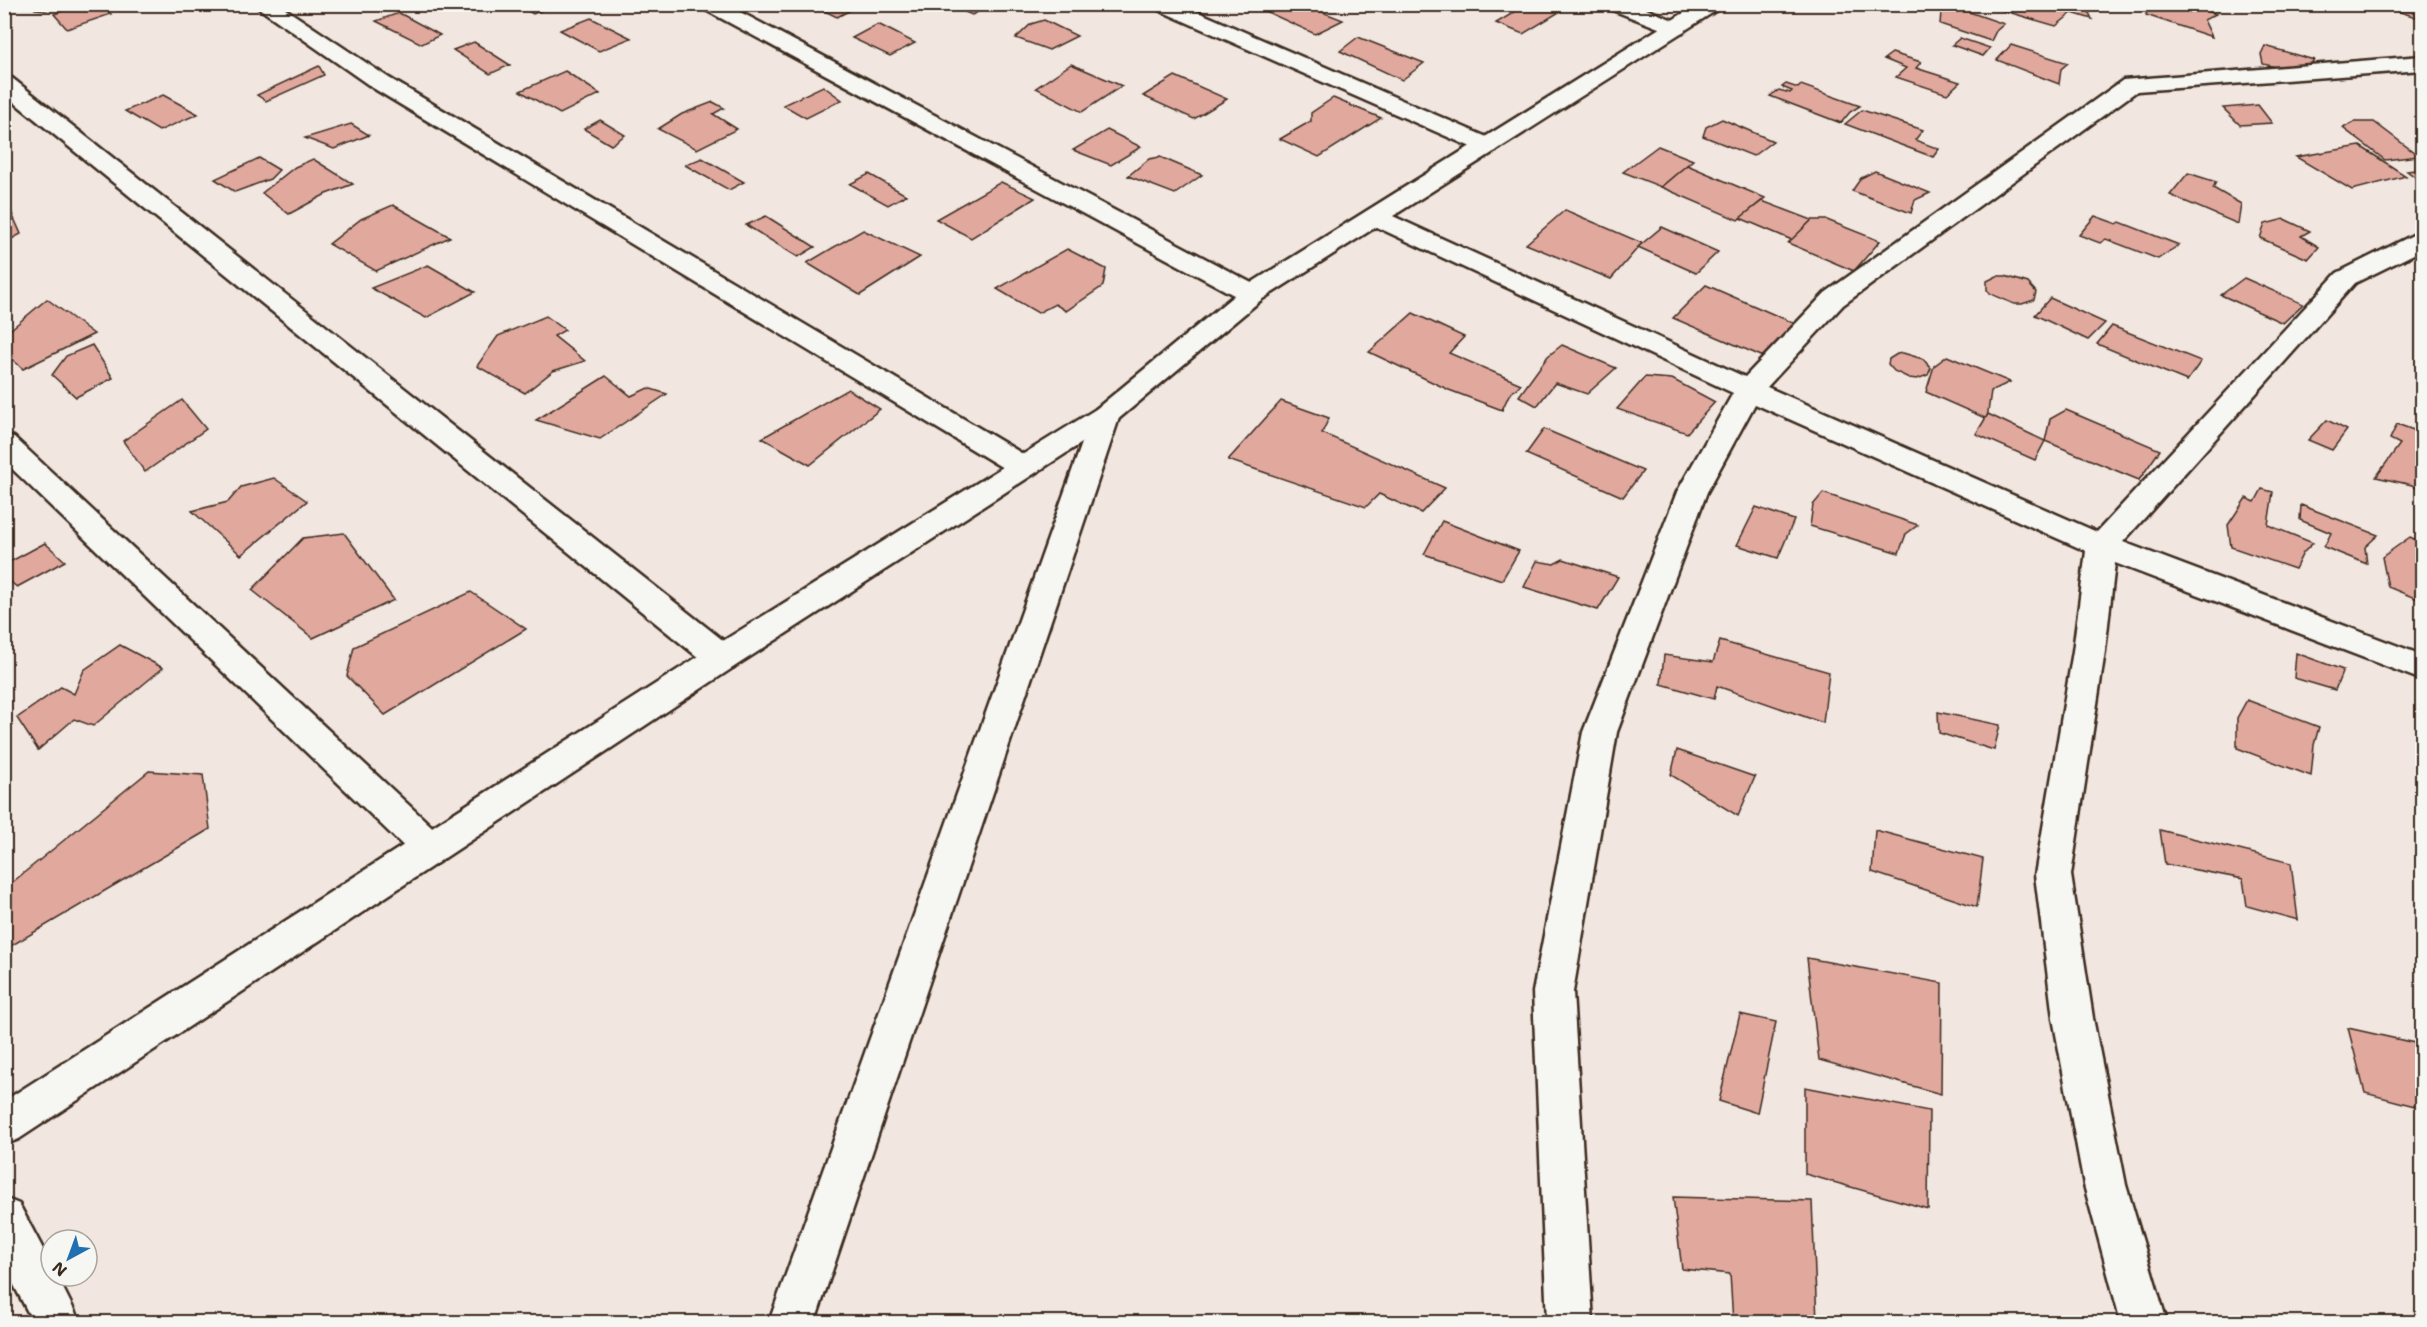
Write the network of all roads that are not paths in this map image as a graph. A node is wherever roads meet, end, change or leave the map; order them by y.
1 (263, 4) edge
2 (709, 4) edge
3 (1161, 4) edge
4 (1713, 4) edge
5 (1616, 5) edge
6 (1676, 28) junction
7 (2422, 63) edge
8 (4, 83) edge
9 (1488, 146) junction
10 (1376, 217) junction
11 (2422, 240) edge
12 (1252, 294) junction
13 (1749, 390) junction
14 (1106, 415) junction
15 (4, 444) edge
16 (1023, 467) junction
17 (2102, 546) junction
18 (722, 658) junction
19 (2422, 668) edge
20 (430, 848) junction
21 (4, 1125) edge
22 (4, 1219) edge
23 (57, 1323) edge
24 (792, 1323) edge
25 (1570, 1323) edge
26 (2144, 1323) edge

1 - 16 street
2 - 12 street
3 - 9 street
4 - 6 street
5 - 6 street
6 - 9 street
7 - 13 street
8 - 18 street
9 - 10 street
10 - 12 street
10 - 13 street
11 - 17 street
12 - 14 street
13 - 17 street
13 - 25 street
14 - 16 street
14 - 24 street
15 - 20 street
16 - 18 street
17 - 19 street
17 - 26 street
18 - 20 street
20 - 21 street
22 - 23 street

